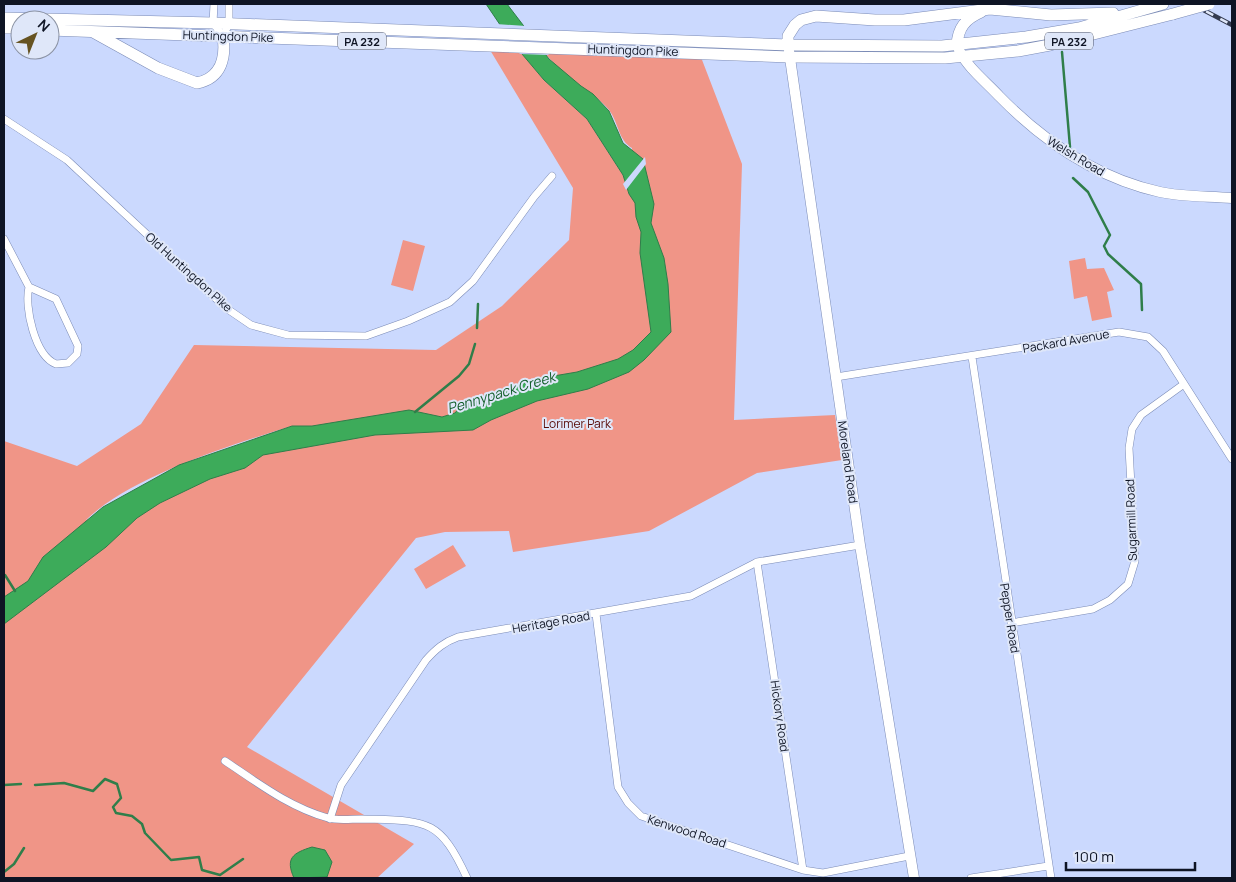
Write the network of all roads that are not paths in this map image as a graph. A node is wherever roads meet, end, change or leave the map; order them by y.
1 (214, 4) edge
2 (229, 4) edge
3 (1161, 4) edge
4 (1209, 4) edge
5 (990, 9) junction
6 (1138, 11) junction
7 (4, 18) edge
8 (212, 22) junction
9 (228, 24) junction
10 (60, 30) edge
11 (91, 31) junction
12 (223, 36) junction
13 (957, 45) junction
14 (789, 51) junction
15 (963, 57) junction
16 (4, 119) edge
17 (552, 176) dead end
18 (1232, 198) edge
19 (4, 239) edge
20 (29, 287) junction
21 (972, 357) junction
22 (836, 377) junction
23 (1184, 384) junction
24 (1232, 459) edge
25 (860, 545) junction
26 (757, 562) junction
27 (596, 614) junction
28 (1011, 623) junction
29 (224, 761) dead end
30 (330, 819) junction
31 (909, 856) junction
32 (1048, 866) junction
33 (803, 870) junction
34 (467, 878) edge
35 (914, 878) edge
36 (971, 878) edge
37 (1051, 878) edge

1 - 8 street
2 - 9 street
3 - 6 main road, Huntingdon Pike / PA 232
4 - 15 main road, Huntingdon Pike / PA 232, bridge
5 - 6 main road
5 - 13 main road
5 - 14 main road
6 - 13 main road, Huntingdon Pike / PA 232
7 - 8 main road, Huntingdon Pike / PA 232
8 - 9 main road, Huntingdon Pike / PA 232
8 - 12 street
9 - 12 street
9 - 14 main road, Huntingdon Pike / PA 232
10 - 11 main road, Huntingdon Pike / PA 232
11 - 12 main road, Huntingdon Pike / PA 232
11 - 12 main road
12 - 14 main road, Huntingdon Pike / PA 232
13 - 14 main road, Huntingdon Pike / PA 232
13 - 15 street, Welsh Road
14 - 15 main road, Huntingdon Pike / PA 232
14 - 22 street, Moreland Road
15 - 18 street, Welsh Road
16 - 17 street, Old Huntingdon Pike
19 - 20 street
20 - 20 street
21 - 22 street, Packard Avenue
21 - 23 street, Packard Avenue
21 - 28 street, Pepper Road
22 - 25 street, Moreland Road
23 - 24 street, Packard Avenue
23 - 28 street, Sugarmill Road
25 - 26 street, Heritage Road
25 - 31 street, Moreland Road
26 - 27 street, Heritage Road
26 - 33 street, Hickory Road
27 - 30 street, Heritage Road
27 - 33 street, Kenwood Road
28 - 32 street, Pepper Road
29 - 30 street
30 - 34 street
31 - 33 street, Kenwood Road
31 - 35 street, Moreland Road
32 - 36 street
32 - 37 street, Pepper Road

